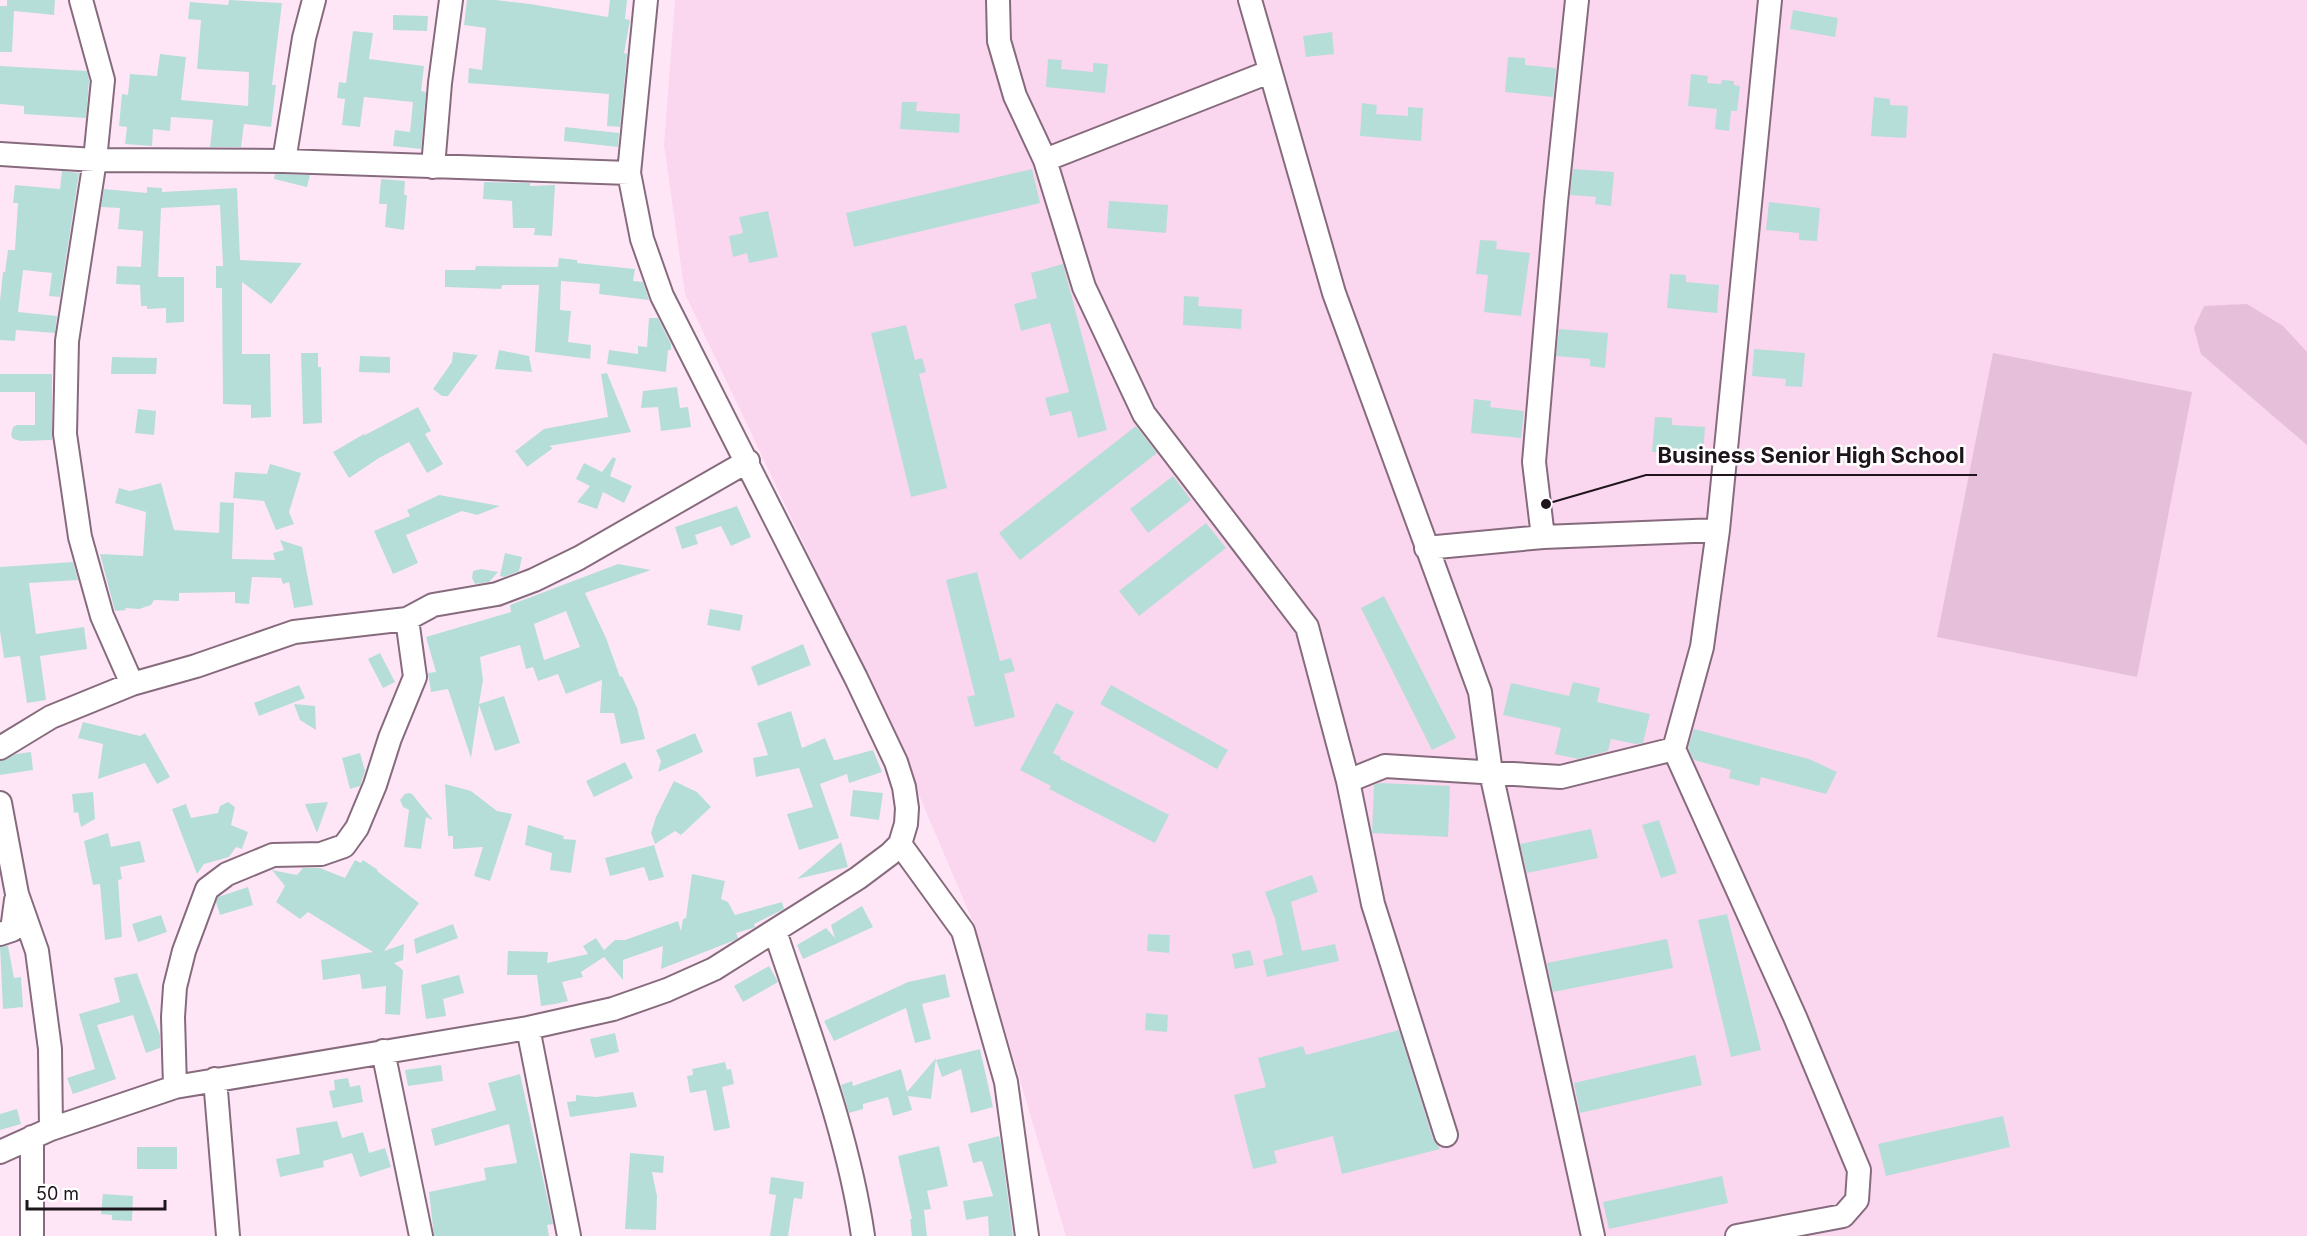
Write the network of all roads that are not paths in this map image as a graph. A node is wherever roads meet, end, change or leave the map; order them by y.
1 (81, 0) edge
2 (314, 0) edge
3 (451, 0) edge
4 (646, 0) edge
5 (998, 0) edge
6 (1250, 0) edge
7 (1577, 0) edge
8 (1770, 0) edge
9 (1269, 72) junction
10 (0, 154) edge
11 (96, 160) junction
12 (1045, 160) junction
13 (284, 161) junction
14 (433, 167) junction
15 (629, 173) junction
16 (748, 461) junction
17 (1718, 530) junction
18 (1543, 537) junction
19 (1426, 548) junction
20 (407, 619) junction
21 (132, 684) junction
22 (0, 748) edge
23 (1674, 749) junction
24 (1491, 773) junction
25 (1348, 781) junction
26 (0, 803) edge
27 (900, 843) junction
28 (17, 894) junction
29 (6, 932) edge
30 (775, 932) junction
31 (37, 951) junction
32 (528, 1028) junction
33 (383, 1051) junction
34 (215, 1079) junction
35 (175, 1087) junction
36 (41, 1133) junction
37 (1446, 1135) dead end
38 (0, 1152) edge
39 (32, 1236) edge
40 (228, 1236) edge
41 (421, 1236) edge
42 (569, 1236) edge
43 (863, 1236) edge
44 (1027, 1236) edge
45 (1593, 1236) edge
46 (1737, 1236) edge

1 - 11 street
2 - 13 street
3 - 14 street
4 - 15 street
5 - 12 street
6 - 9 street
7 - 18 street
8 - 17 street
9 - 12 street
9 - 19 street
10 - 11 street
11 - 13 street
11 - 21 street
12 - 25 street
13 - 14 street
14 - 15 street
15 - 16 street
16 - 20 street
16 - 27 street
17 - 18 street
17 - 23 street
18 - 19 street
19 - 24 street
20 - 21 street
20 - 35 street
21 - 22 street
23 - 24 street
23 - 46 street
24 - 25 street
24 - 45 street
25 - 37 street
26 - 28 street
27 - 30 street
27 - 44 street
28 - 29 street
28 - 31 street
29 - 31 street
30 - 32 street
30 - 43 street
31 - 36 street
32 - 33 street
32 - 42 street
33 - 34 street
33 - 41 street
34 - 35 street
34 - 40 street
35 - 36 street
36 - 38 street
36 - 39 street

